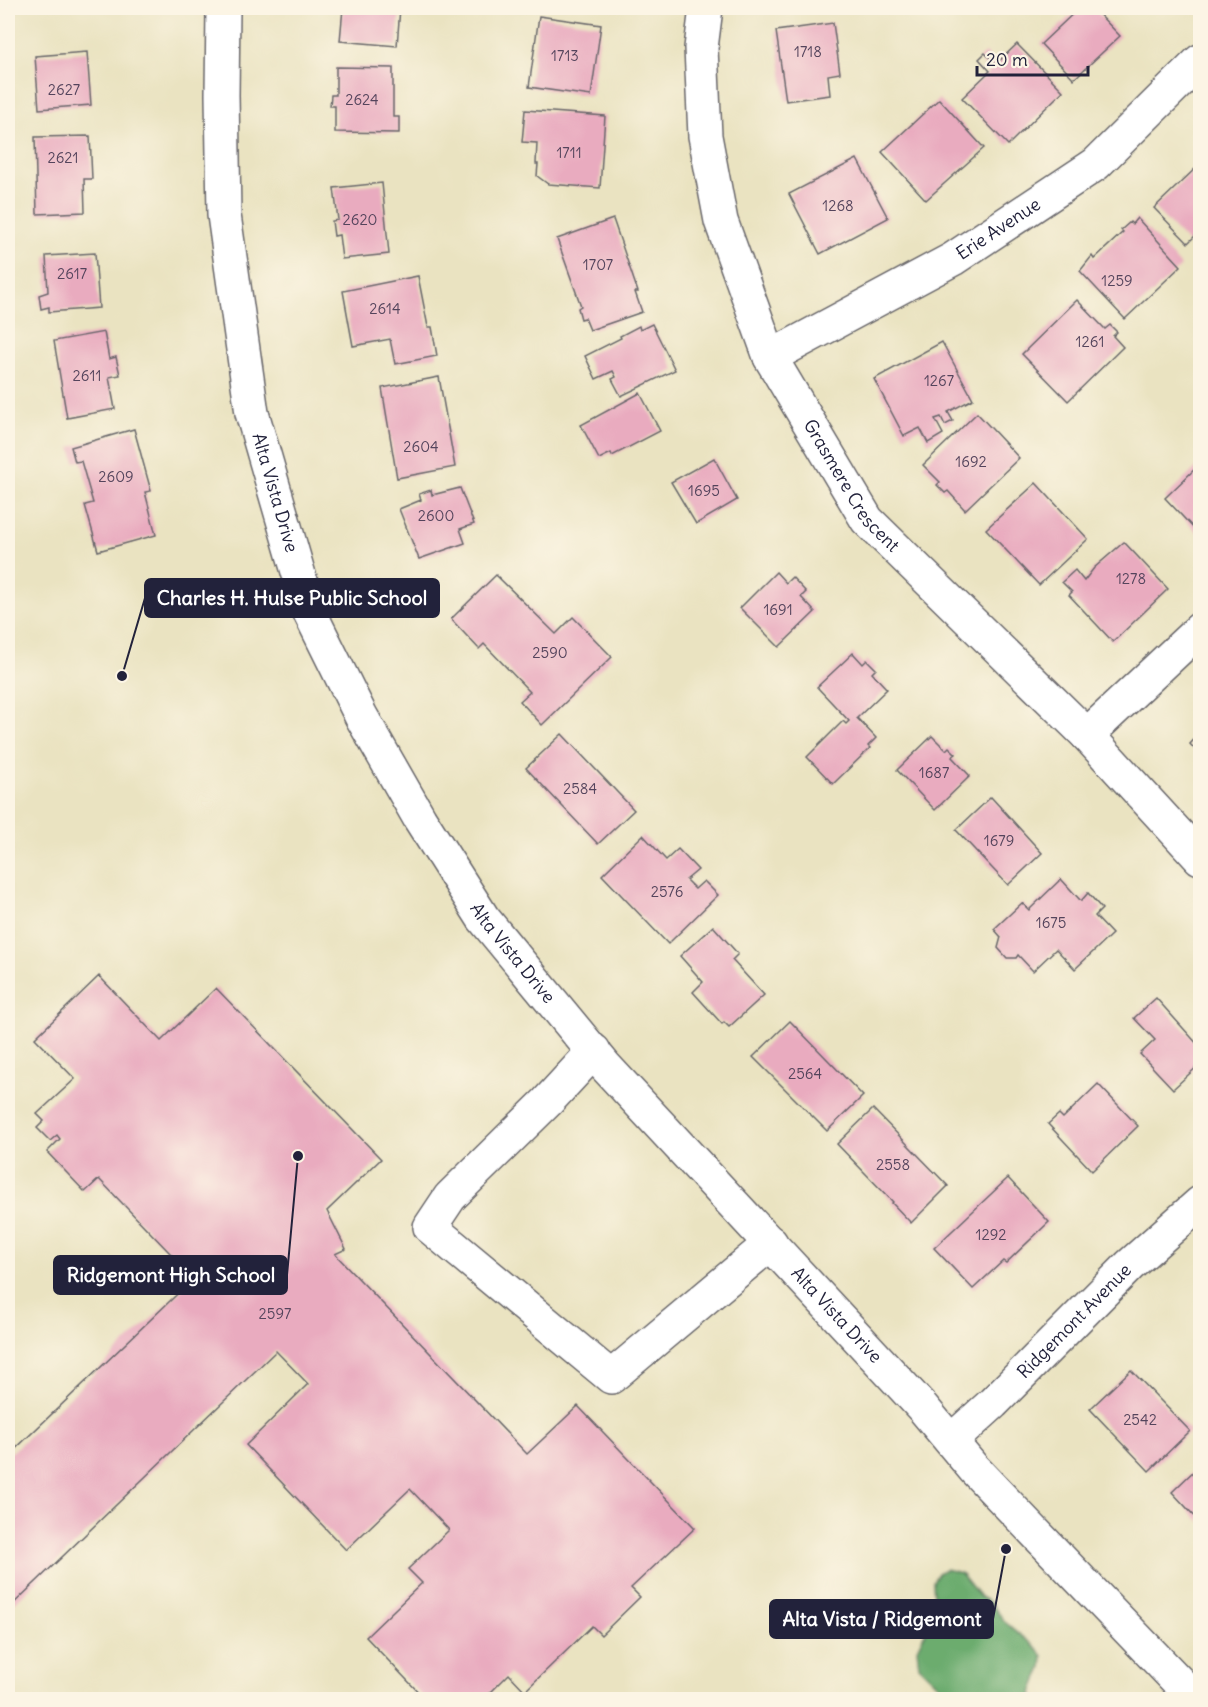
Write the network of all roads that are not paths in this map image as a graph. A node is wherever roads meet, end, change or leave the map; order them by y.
1 (223, 8) edge
2 (706, 8) edge
3 (1200, 61) edge
4 (770, 357) junction
5 (1200, 629) edge
6 (1087, 735) junction
7 (1200, 858) edge
8 (594, 1051) junction
9 (1200, 1203) edge
10 (771, 1243) junction
11 (951, 1441) junction
12 (1196, 1700) edge

1 - 8 street, Alta Vista Drive
2 - 4 street, Grasmere Crescent
3 - 4 street, Erie Avenue
4 - 6 street, Grasmere Crescent
5 - 6 street
6 - 7 street, Grasmere Crescent
8 - 10 street, Alta Vista Drive
8 - 10 street
9 - 11 street, Ridgemont Avenue
10 - 11 street, Alta Vista Drive
11 - 12 street, Alta Vista Drive

